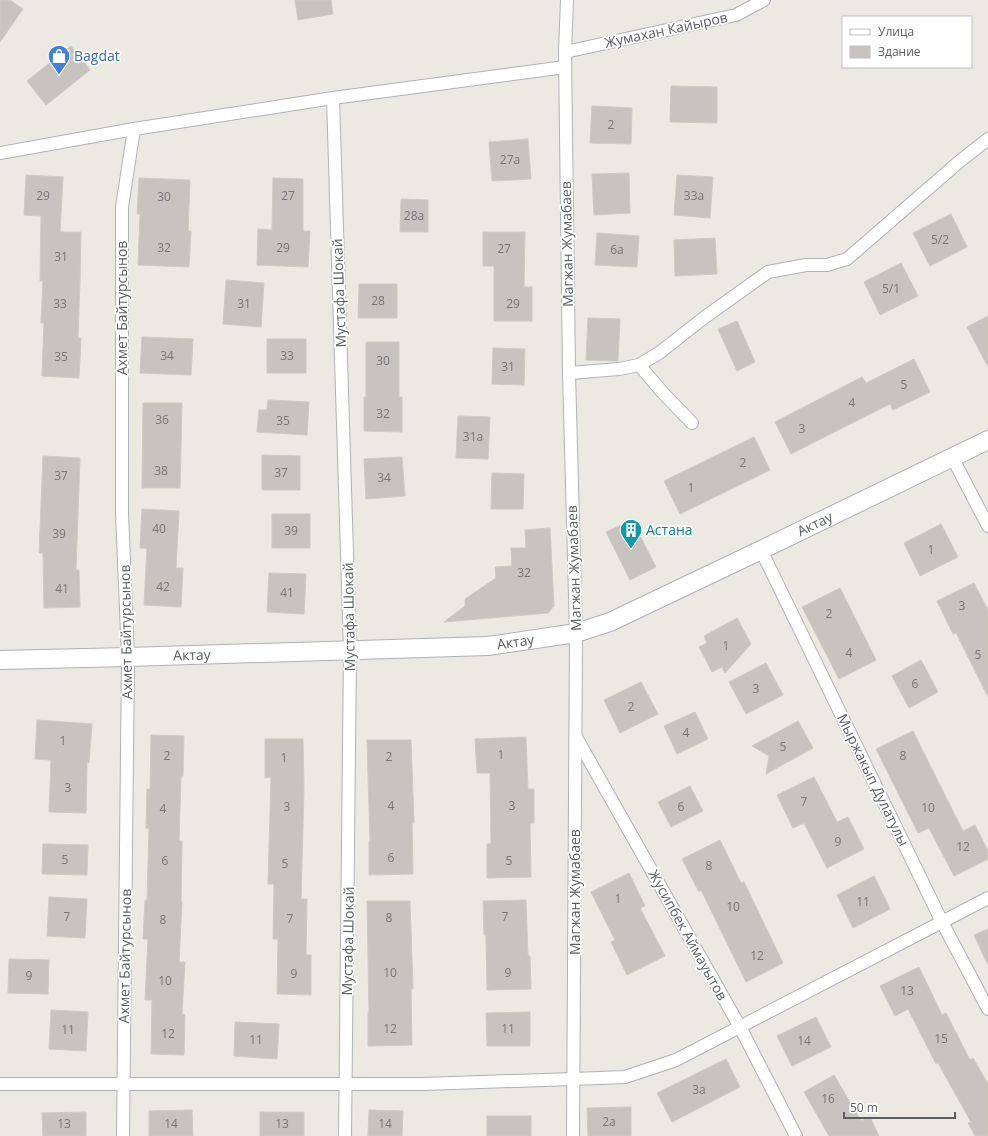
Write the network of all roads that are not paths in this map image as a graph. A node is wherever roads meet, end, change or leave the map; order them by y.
1 (567, 0) edge
2 (764, 0) edge
3 (565, 52) junction
4 (565, 66) junction
5 (333, 98) junction
6 (134, 129) junction
7 (988, 139) edge
8 (0, 153) edge
9 (639, 365) junction
10 (569, 373) junction
11 (692, 423) dead end
12 (988, 440) edge
13 (952, 457) junction
14 (988, 526) edge
15 (761, 550) junction
16 (576, 633) junction
17 (350, 650) junction
18 (128, 657) junction
19 (0, 660) edge
20 (576, 736) junction
21 (988, 898) edge
22 (942, 922) junction
23 (988, 1009) edge
24 (740, 1027) junction
25 (573, 1079) junction
26 (0, 1084) edge
27 (346, 1084) junction
28 (123, 1085) junction
29 (123, 1136) edge
30 (345, 1136) edge
31 (573, 1136) edge
32 (796, 1136) edge

1 - 3 street, Магжан Жумабаев
2 - 3 street, Жумахан Кайыров
3 - 4 street, Магжан Жумабаев
4 - 5 street
4 - 10 street, Магжан Жумабаев
5 - 6 street
5 - 17 street, Мустафа Шокай
6 - 8 street
6 - 18 street, Ахмет Байтурсынов
7 - 9 street
9 - 10 street
9 - 11 street
10 - 16 street, Магжан Жумабаев
12 - 13 street, Актау
13 - 14 street
13 - 15 street, Актау
15 - 16 street, Актау
15 - 22 street, Мыржакып Дулатулы
16 - 17 street, Актау
16 - 20 street, Магжан Жумабаев
17 - 18 street, Актау
17 - 27 street, Мустафа Шокай
18 - 19 street, Актау
18 - 28 street, Ахмет Байтурсынов
20 - 24 street, Жусипбек Аймауытов
20 - 25 street, Магжан Жумабаев
21 - 22 street
22 - 23 street, Мыржакып Дулатулы
22 - 24 street
24 - 25 street
24 - 32 street, Жусипбек Аймауытов
25 - 27 street
25 - 31 street, Магжан Жумабаев
26 - 28 street
27 - 28 street
27 - 30 street, Мустафа Шокай
28 - 29 street, Ахмет Байтурсынов

